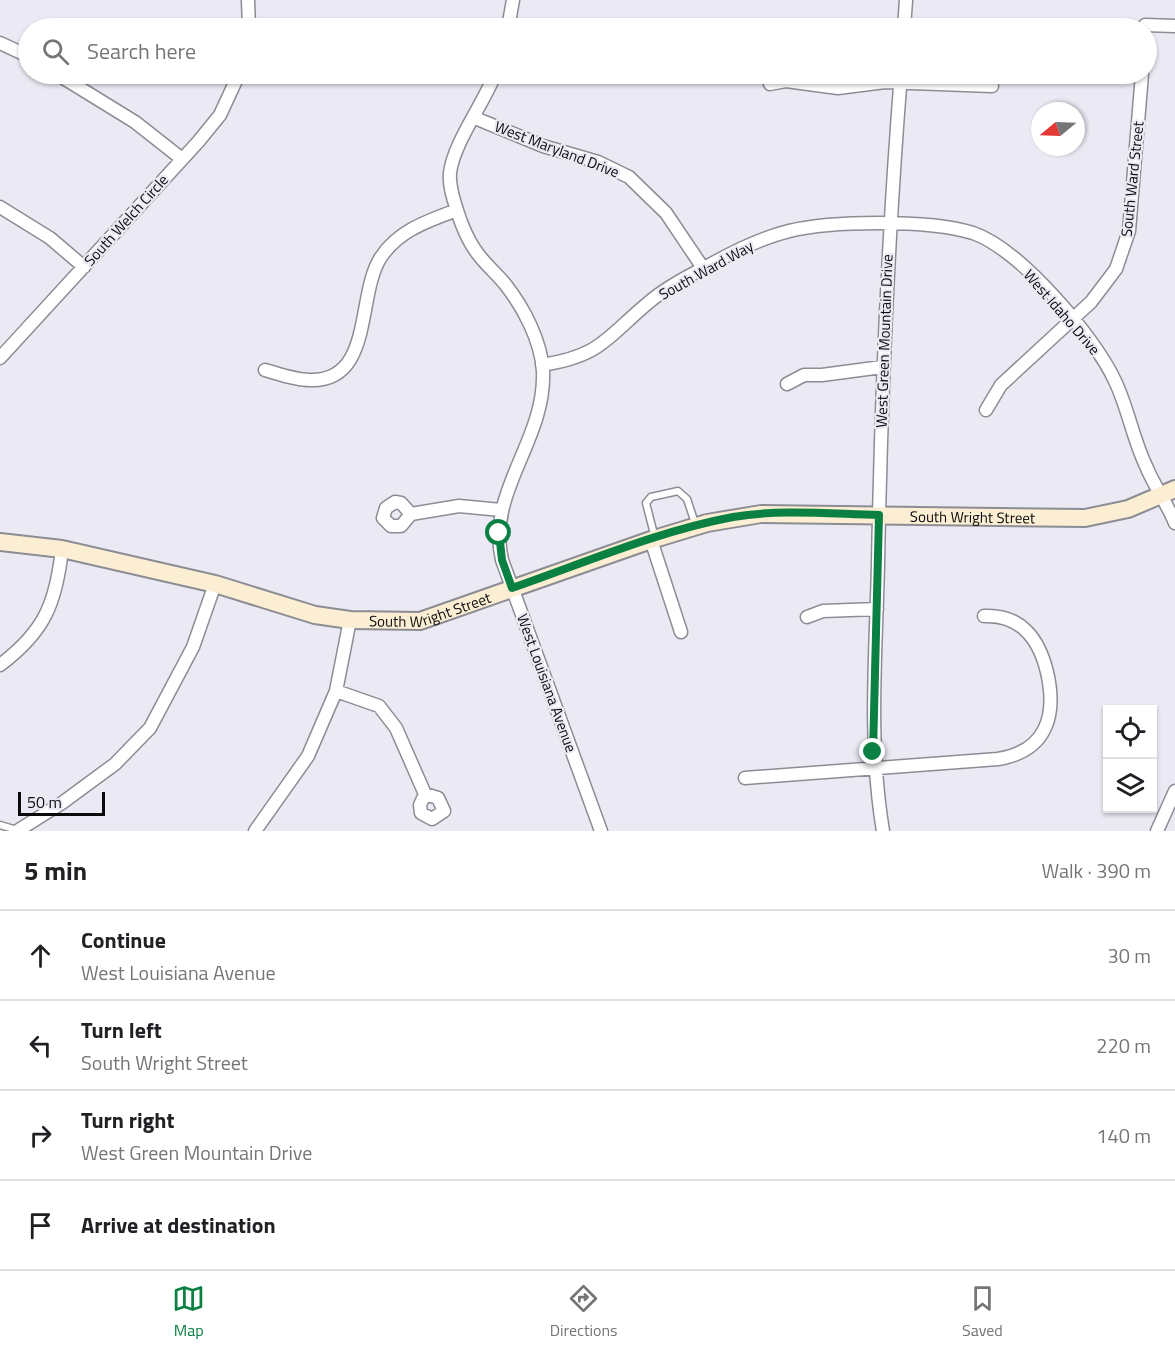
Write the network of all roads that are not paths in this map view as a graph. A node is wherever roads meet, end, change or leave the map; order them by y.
1 (248, 0) edge
2 (513, 0) edge
3 (906, 0) edge
4 (249, 18) edge
5 (510, 18) edge
6 (905, 18) edge
7 (1157, 25) edge
8 (1175, 26) edge
9 (0, 43) edge
10 (18, 51) edge
11 (73, 84) edge
12 (234, 84) edge
13 (490, 84) edge
14 (808, 84) edge
15 (860, 84) edge
16 (900, 84) edge
17 (961, 84) edge
18 (1141, 84) edge
19 (992, 87) dead end
20 (475, 118) junction
21 (182, 159) junction
22 (0, 207) edge
23 (457, 210) junction
24 (889, 223) junction
25 (84, 267) junction
26 (703, 268) junction
27 (1073, 320) junction
28 (0, 358) edge
29 (542, 365) junction
30 (882, 367) junction
31 (265, 370) dead end
32 (787, 384) dead end
33 (986, 410) dead end
34 (1168, 493) edge
35 (501, 510) junction
36 (411, 514) dead end
37 (879, 515) junction
38 (1175, 523) edge
39 (696, 526) junction
40 (653, 539) junction
41 (0, 542) edge
42 (62, 549) junction
43 (215, 584) junction
44 (512, 588) junction
45 (877, 609) junction
46 (984, 616) dead end
47 (807, 617) dead end
48 (350, 620) junction
49 (681, 632) dead end
50 (0, 665) edge
51 (336, 691) junction
52 (875, 770) junction
53 (745, 778) dead end
54 (1175, 791) edge
55 (424, 794) dead end
56 (0, 825) edge
57 (17, 830) edge
58 (255, 831) edge
59 (601, 831) edge
60 (883, 831) edge
61 (1157, 831) edge

1 - 4 street
2 - 5 street
3 - 6 street
7 - 8 street
9 - 10 street
11 - 21 street
12 - 21 street, South Welch Circle
13 - 20 street, West Louisiana Avenue
14 - 15 street
16 - 24 street, West Green Mountain Drive
17 - 19 street
18 - 27 street, South Ward Street
20 - 23 street, West Louisiana Avenue
20 - 26 street, West Maryland Drive
21 - 25 street, South Welch Circle
22 - 25 street
23 - 29 street, West Louisiana Avenue
23 - 31 street
24 - 26 street, South Ward Way
24 - 27 street, West Idaho Drive
24 - 30 street, West Green Mountain Drive
25 - 28 street, South Welch Circle
26 - 29 street, South Ward Way
27 - 33 street, South Ward Street
27 - 34 street, West Idaho Drive
29 - 35 street, West Louisiana Avenue
30 - 32 street
30 - 37 street, West Green Mountain Drive
34 - 37 street, South Wright Street
34 - 38 street, West Idaho Drive
35 - 36 street
35 - 44 street, West Louisiana Avenue
37 - 39 street, South Wright Street
37 - 45 street, West Green Mountain Drive
39 - 40 street, South Wright Street
39 - 40 lane
40 - 44 street, South Wright Street
40 - 49 street
41 - 42 street, South Wright Street
42 - 43 street, South Wright Street
42 - 50 street
43 - 48 street, South Wright Street
43 - 57 street
44 - 48 street, South Wright Street
44 - 59 street, West Louisiana Avenue
45 - 47 street
45 - 52 street, West Green Mountain Drive
46 - 52 street
48 - 51 street
51 - 55 street
51 - 58 street
52 - 53 street
52 - 60 street, West Green Mountain Drive
54 - 61 street
56 - 57 lane

